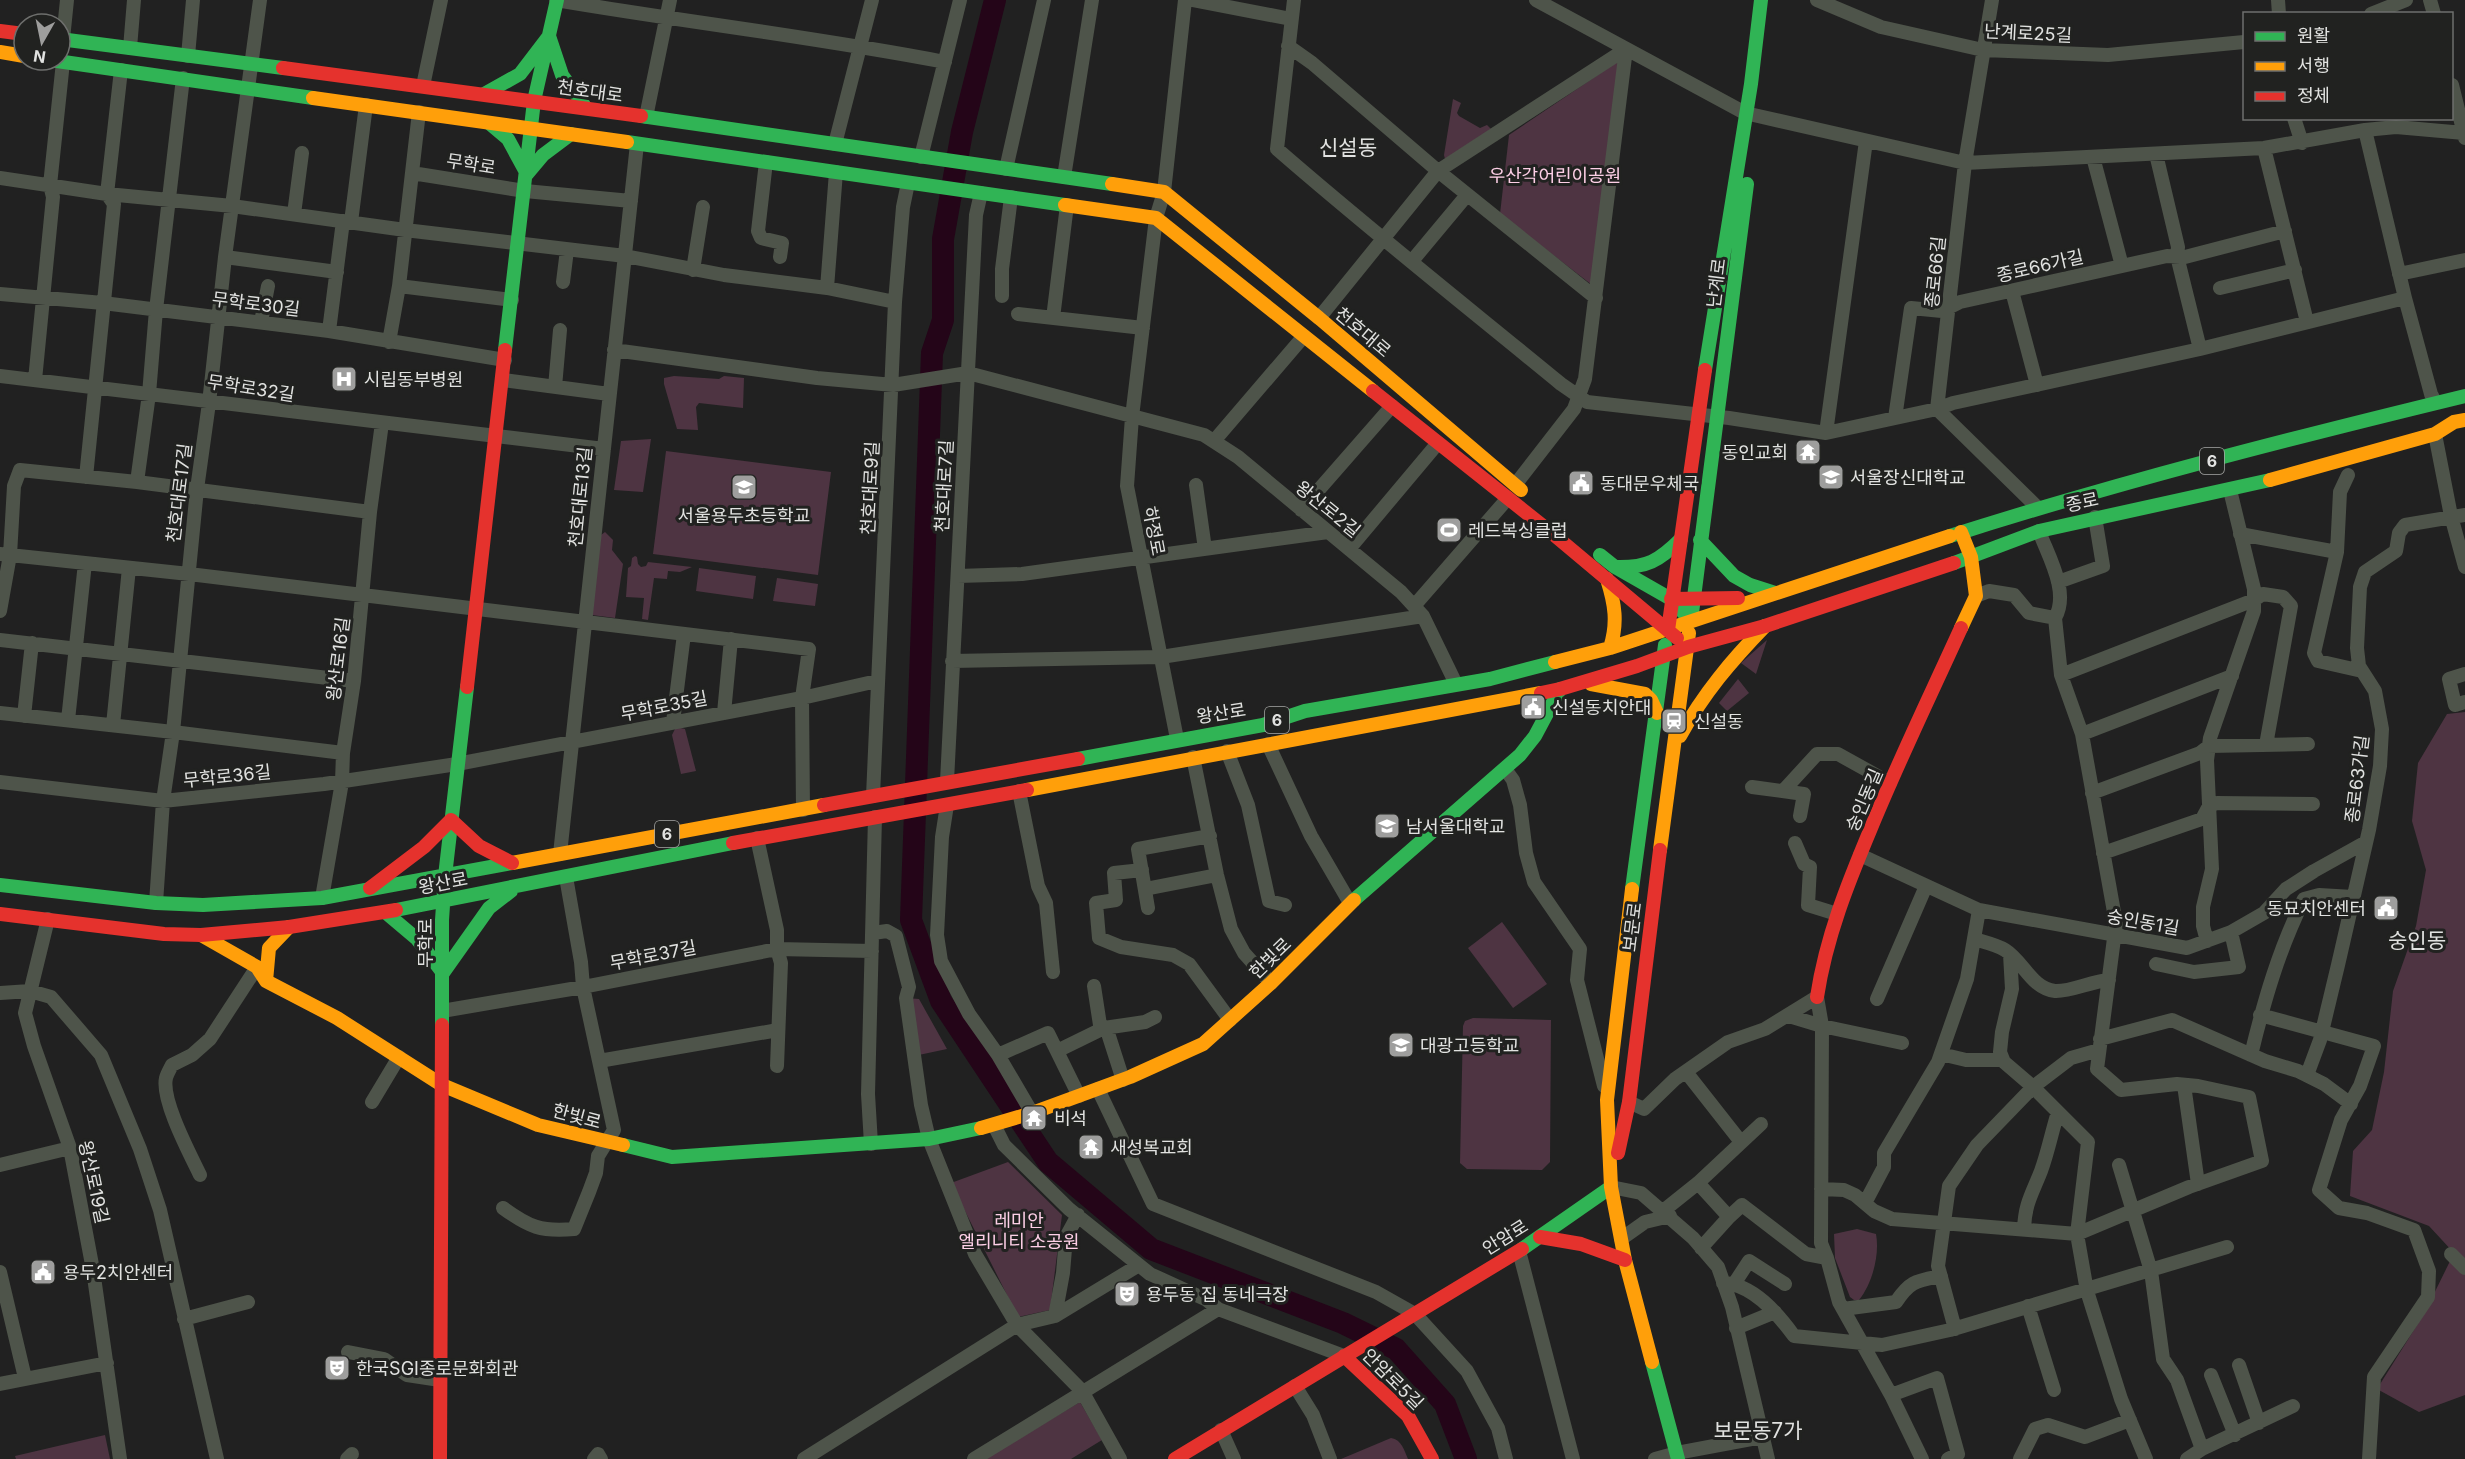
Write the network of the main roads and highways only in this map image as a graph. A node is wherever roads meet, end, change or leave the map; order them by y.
1 (557, 0) edge
2 (1761, 0) edge
3 (1772, 0) edge
4 (72, 40) edge
5 (548, 42) junction
6 (72, 63) edge
7 (484, 94) junction
8 (534, 101) junction
9 (586, 108) junction
10 (1751, 115) junction
11 (486, 122) junction
12 (532, 129) junction
13 (571, 134) junction
14 (527, 174) junction
15 (2465, 396) edge
16 (2465, 420) edge
17 (1961, 532) junction
18 (1681, 539) junction
19 (1700, 540) junction
20 (1971, 557) junction
21 (1611, 573) junction
22 (1775, 593) junction
23 (1693, 598) junction
24 (1671, 599) junction
25 (1754, 599) junction
26 (1691, 621) junction
27 (1765, 626) junction
28 (1668, 630) junction
29 (1688, 647) junction
30 (1610, 648) junction
31 (1664, 656) junction
32 (1583, 684) junction
33 (1560, 689) junction
34 (1657, 713) junction
35 (1678, 717) junction
36 (1672, 751) junction
37 (451, 820) junction
38 (512, 863) junction
39 (445, 876) junction
40 (0, 885) edge
41 (517, 887) junction
42 (367, 891) junction
43 (443, 902) junction
44 (385, 912) junction
45 (0, 914) edge
46 (289, 927) junction
47 (201, 935) junction
48 (443, 973) junction
49 (266, 981) junction
50 (1817, 998) road end
51 (442, 1085) junction
52 (1611, 1187) junction
53 (1540, 1237) junction
54 (1625, 1260) junction
55 (1344, 1356) junction
56 (1677, 1456) edge
57 (440, 1459) edge
58 (1175, 1459) edge
59 (1432, 1459) edge

1 - 5 main road, 무학로
2 - 10 main road, 난계로
3 - 10 main road, 난계로
4 - 7 main road, 천호대로
5 - 7 main road
5 - 8 main road, 무학로
5 - 9 main road
6 - 11 main road
7 - 8 main road, 천호대로
8 - 9 main road, 천호대로
8 - 12 main road, 무학로
9 - 21 main road, 천호대로
10 - 18 main road, 난계로
10 - 19 main road, 난계로
11 - 12 main road
11 - 14 main road
12 - 13 main road
12 - 14 main road, 무학로
13 - 14 main road
13 - 21 main road
14 - 37 main road, 무학로
15 - 17 main road, 종로 / 6
16 - 20 main road, 종로 / 6
17 - 20 main road
17 - 22 main road, 종로 / 6
18 - 19 main road
18 - 21 main road
18 - 24 main road, 난계로
19 - 22 main road
19 - 23 main road, 난계로
20 - 27 main road, 종로 / 6
20 - 50 main road, 숭인동길
21 - 24 main road
21 - 28 main road
21 - 30 main road
22 - 25 main road, 종로 / 6
23 - 24 main road
23 - 25 main road
23 - 26 main road, 난계로
24 - 26 main road
24 - 28 main road, 난계로
25 - 26 main road, 종로 / 6
26 - 28 main road, 종로
26 - 29 main road, 보문로
27 - 29 main road, 종로 / 6
27 - 36 main road
28 - 29 main road
28 - 30 main road, 왕산로
28 - 31 main road, 보문로
29 - 31 main road, 왕산로
29 - 35 main road, 보문로
30 - 38 main road, 왕산로 / 6
31 - 32 main road, 왕산로 / 6
31 - 34 main road, 보문로
32 - 33 main road, 왕산로 / 6
32 - 34 main road
33 - 41 main road, 왕산로 / 6
33 - 51 main road, 한빛로
34 - 35 main road
34 - 52 main road, 보문로
35 - 36 main road, 보문로
36 - 52 main road, 보문로
37 - 38 main road
37 - 39 main road, 무학로
37 - 42 main road
38 - 39 main road, 왕산로 / 6
39 - 42 main road, 왕산로 / 6
39 - 43 main road, 무학로
40 - 42 main road, 왕산로 / 6
41 - 43 main road, 왕산로 / 6
41 - 48 main road
43 - 44 main road, 왕산로 / 6
43 - 48 main road, 무학로
44 - 46 main road, 왕산로 / 6
44 - 48 main road
45 - 47 main road, 왕산로 / 6
46 - 47 main road, 왕산로 / 6
46 - 49 main road
47 - 49 main road, 한빛로
48 - 51 main road, 무학로
49 - 51 main road, 한빛로
51 - 57 main road, 무학로
52 - 53 main road, 안암로
52 - 54 main road, 보문로
53 - 54 main road
53 - 55 main road, 안암로
54 - 56 main road, 보문로
55 - 58 main road
55 - 59 main road, 안암로5길

